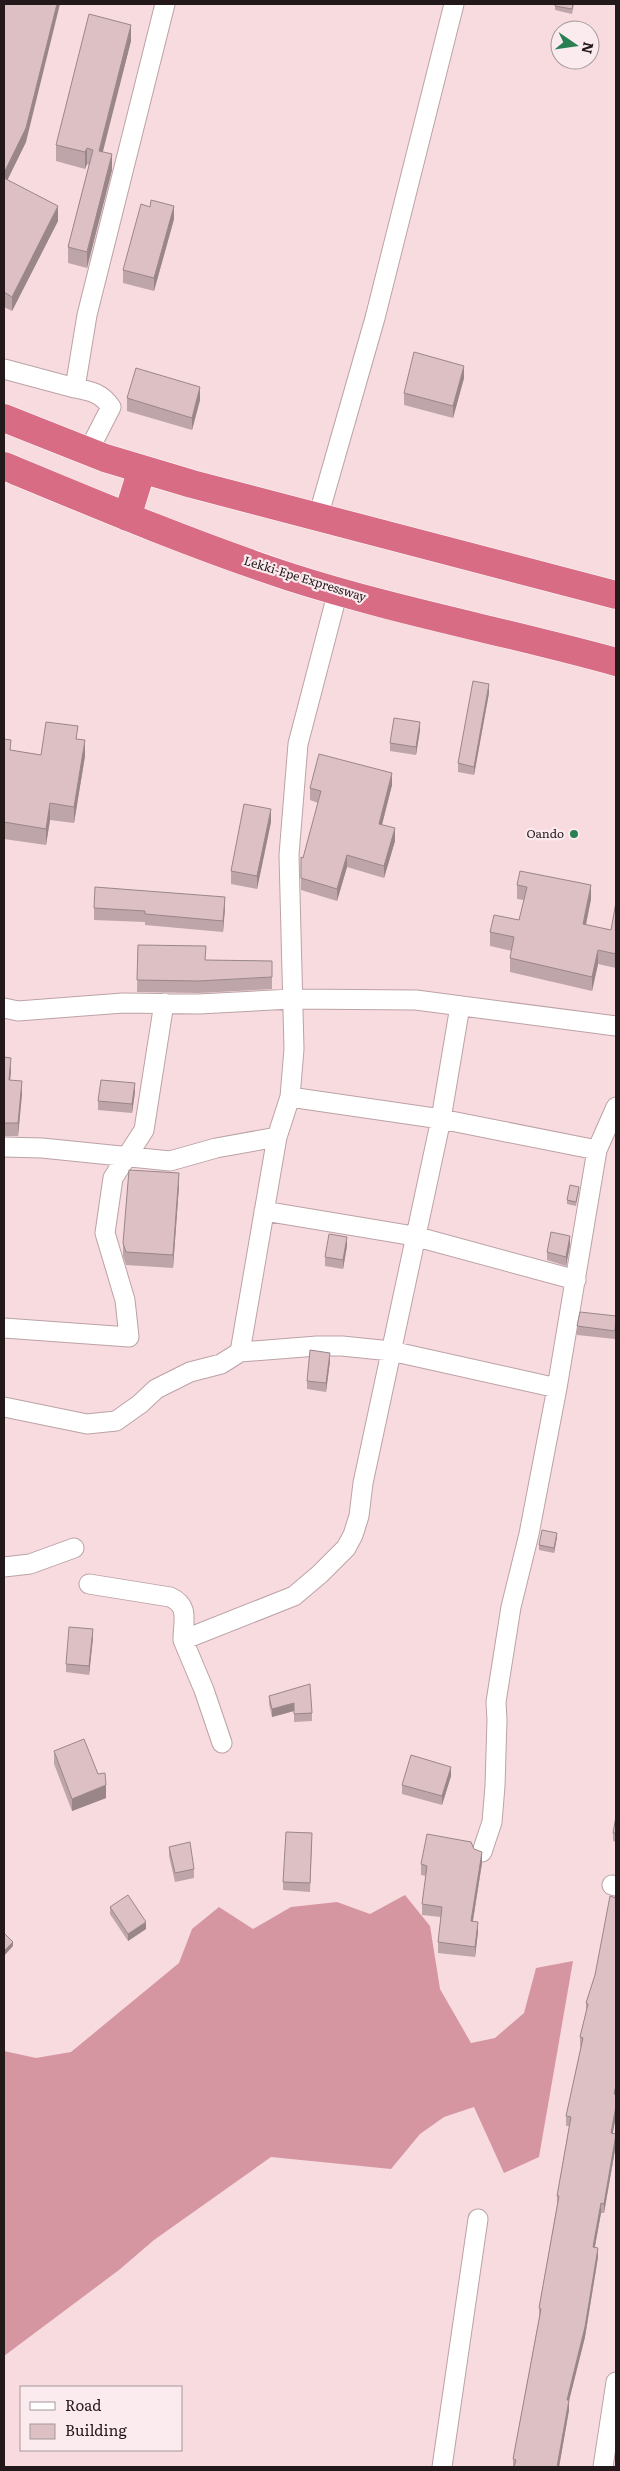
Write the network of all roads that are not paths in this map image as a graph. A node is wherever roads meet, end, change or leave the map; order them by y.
1 (165, 4) edge
2 (454, 4) edge
3 (4, 369) edge
4 (75, 388) junction
5 (4, 418) edge
6 (88, 452) junction
7 (4, 466) edge
8 (142, 469) junction
9 (127, 517) junction
10 (318, 517) junction
11 (338, 591) junction
12 (616, 595) edge
13 (616, 662) edge
14 (292, 999) junction
15 (164, 1003) junction
16 (460, 1006) junction
17 (4, 1008) edge
18 (616, 1026) edge
19 (290, 1097) junction
20 (616, 1108) edge
21 (441, 1119) junction
22 (277, 1137) junction
23 (4, 1147) edge
24 (597, 1150) junction
25 (125, 1156) junction
26 (264, 1211) junction
27 (414, 1236) junction
28 (576, 1280) junction
29 (4, 1328) edge
30 (240, 1352) junction
31 (391, 1352) junction
32 (557, 1388) junction
33 (4, 1407) edge
34 (74, 1548) dead end
35 (4, 1568) edge
36 (89, 1584) dead end
37 (183, 1640) junction
38 (222, 1743) dead end
39 (482, 1852) edge
40 (478, 2219) dead end
41 (616, 2382) edge
42 (442, 2467) edge
43 (603, 2467) edge

1 - 4 street
2 - 10 street
3 - 4 street
4 - 6 street
5 - 6 highway
6 - 8 highway
7 - 9 highway, Lekki-Epe Expressway
8 - 9 highway
8 - 10 highway
9 - 11 highway, Lekki-Epe Expressway
10 - 12 highway
11 - 13 highway, Lekki-Epe Expressway
11 - 14 street
14 - 15 street
14 - 16 street
14 - 19 street
15 - 17 street
15 - 25 street
16 - 18 street
16 - 21 street
19 - 21 street
19 - 22 street
20 - 24 street
21 - 24 street
21 - 27 street
22 - 25 street
22 - 26 street
23 - 25 street
24 - 28 street
25 - 29 street
26 - 27 street
26 - 30 street
27 - 28 street
27 - 31 street
28 - 32 street
30 - 31 street
30 - 33 street
31 - 32 street
31 - 37 street
32 - 39 street
34 - 35 street
36 - 37 street
37 - 38 street
40 - 42 street
41 - 43 street

